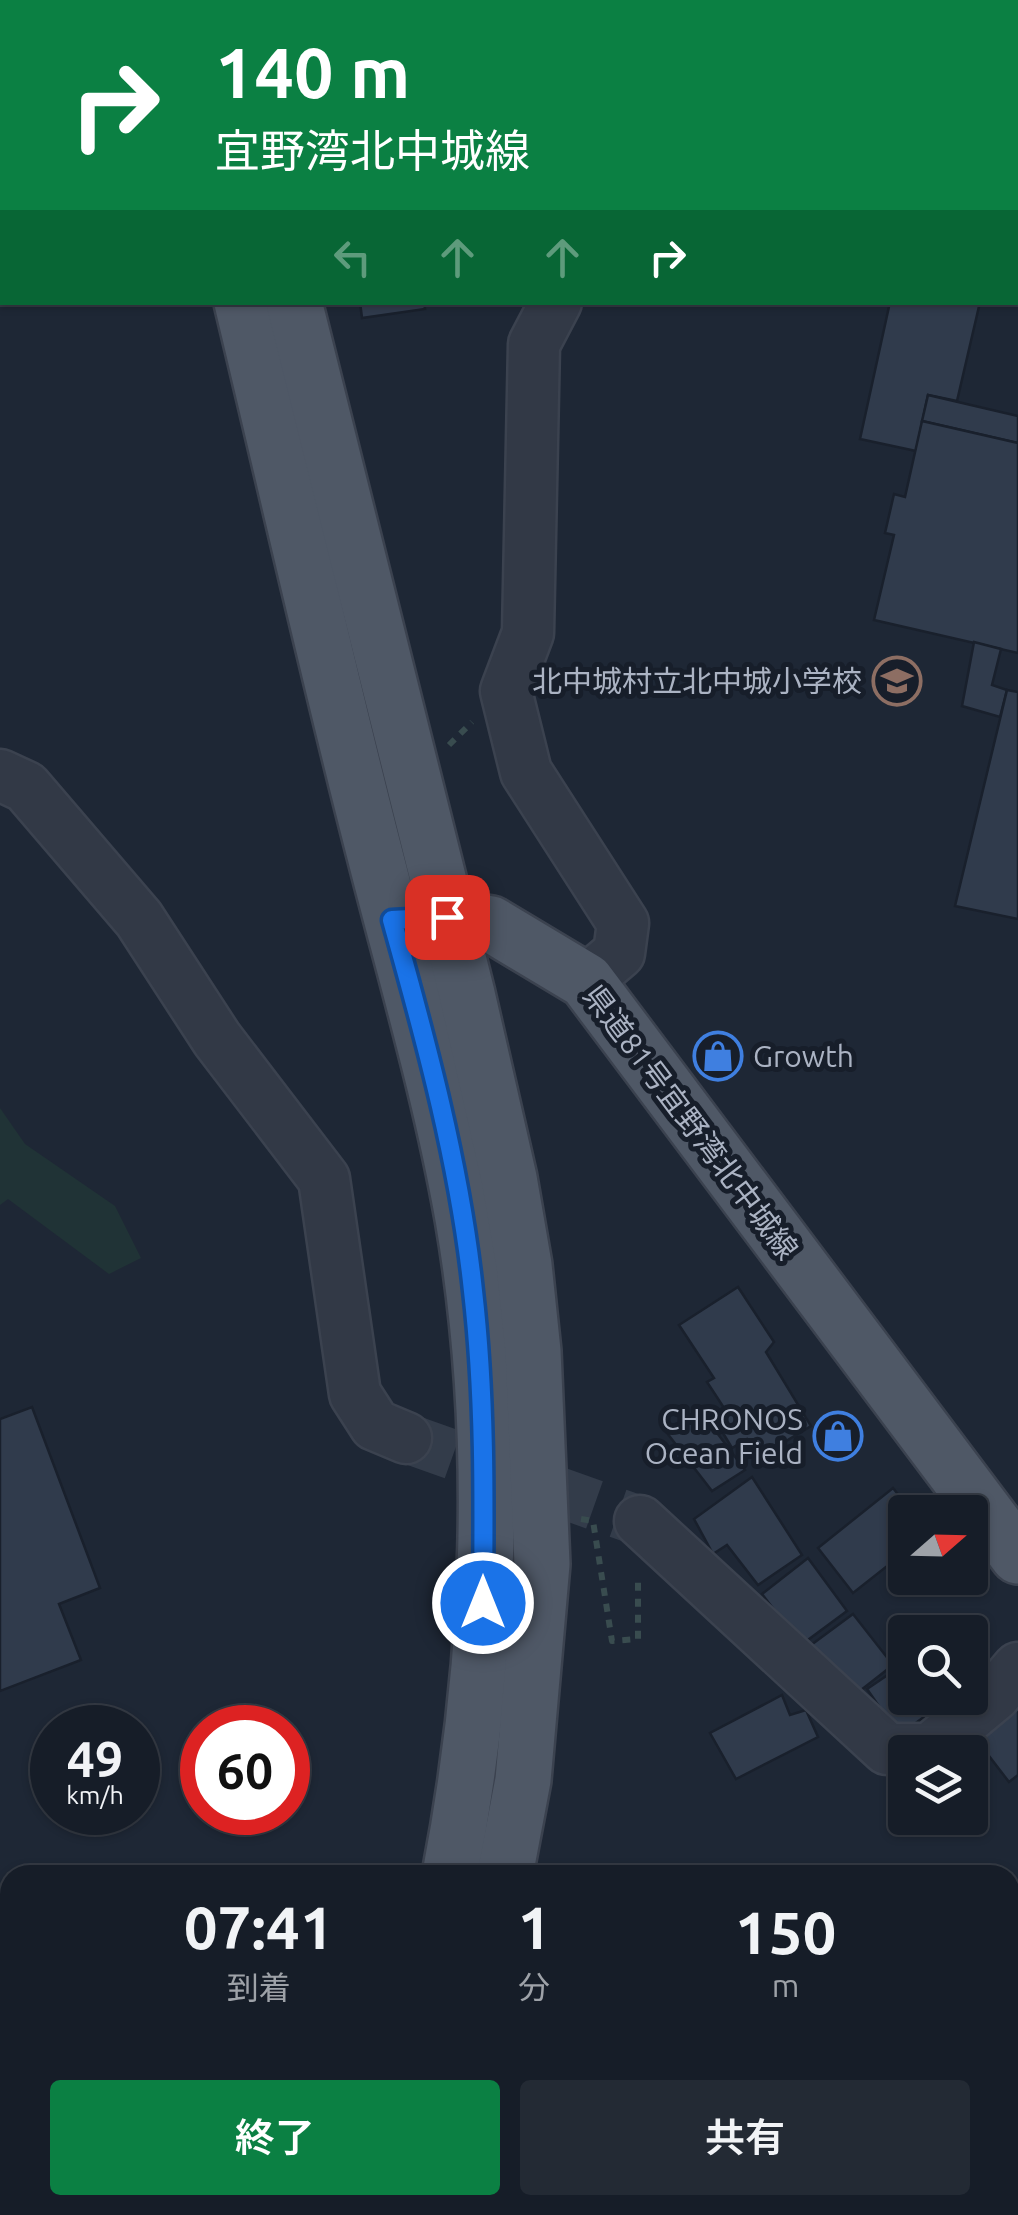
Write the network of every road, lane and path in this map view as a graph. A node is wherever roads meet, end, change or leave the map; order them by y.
1 (243, 305) edge
2 (295, 305) edge
3 (554, 305) edge
4 (0, 775) edge
5 (447, 917) junction
6 (392, 920) junction
7 (586, 981) junction
8 (406, 1438) tunnel mouth
9 (624, 1535) junction
10 (1018, 1556) edge
11 (1018, 1668) edge
12 (452, 1865) edge
13 (507, 1865) edge

1 - 6 main road
2 - 5 main road
3 - 7 street
4 - 8 street
5 - 6 main road, 県道81号宜野湾北中城線
5 - 7 main road, 県道81号宜野湾北中城線
5 - 13 main road
6 - 12 main road
7 - 10 main road, 県道81号宜野湾北中城線
9 - 9 path
9 - 11 street

